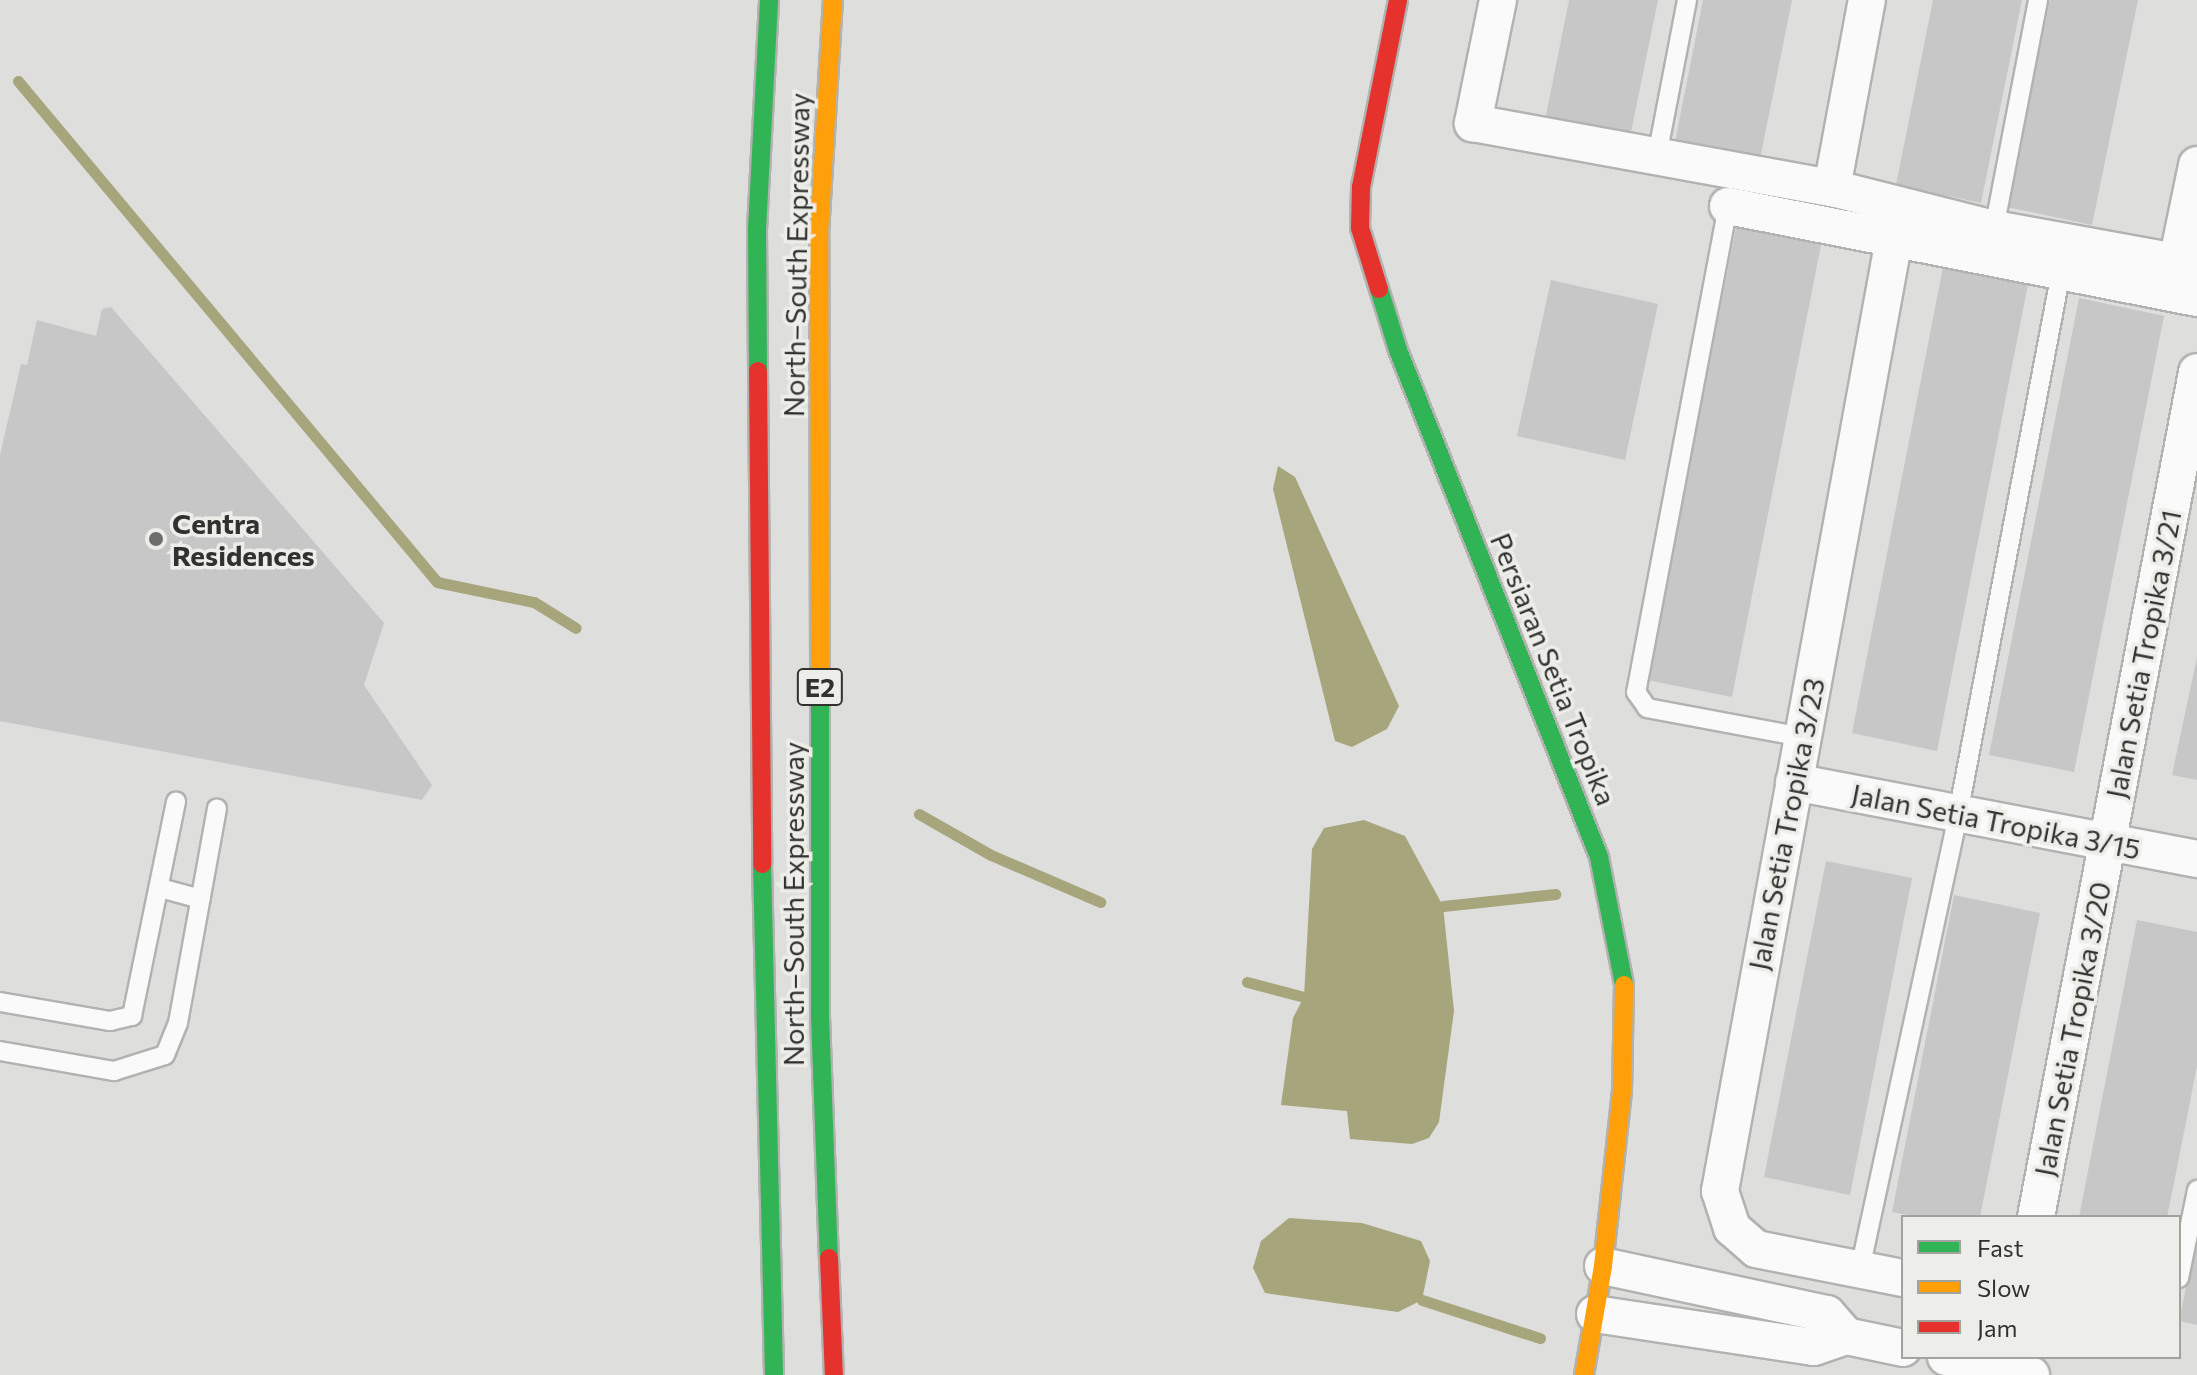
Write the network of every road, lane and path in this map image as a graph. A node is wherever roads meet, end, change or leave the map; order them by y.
1 (769, 0) edge
2 (833, 0) edge
3 (1398, 0) edge
4 (1498, 0) edge
5 (1687, 0) edge
6 (1867, 0) edge
7 (2038, 0) edge
8 (1657, 156) junction
9 (2197, 165) edge
10 (1832, 188) junction
11 (1728, 206) joint
12 (1994, 229) junction
13 (1894, 239) junction
14 (2187, 264) edge
15 (2061, 272) junction
16 (2197, 298) edge
17 (2197, 372) edge
18 (1802, 737) junction
19 (1794, 782) junction
20 (176, 801) dead end
21 (217, 809) dead end
22 (1958, 814) junction
23 (2107, 842) junction
24 (2197, 859) edge
25 (160, 888) junction
26 (201, 899) junction
27 (0, 1002) edge
28 (0, 1051) edge
29 (2197, 1190) edge
30 (2036, 1215) edge
31 (1603, 1266) junction
32 (2181, 1268) edge
33 (1860, 1269) junction
34 (1901, 1278) edge
35 (1723, 1292) junction
36 (1595, 1314) junction
37 (1717, 1332) junction
38 (1846, 1336) junction
39 (1901, 1348) edge
40 (1955, 1359) edge
41 (774, 1375) edge
42 (834, 1375) edge
43 (1584, 1375) edge
44 (2031, 1375) edge

1 - 41 main road, North–South Expressway / E2
2 - 42 main road, North–South Expressway / E2
3 - 31 main road, Persiaran Setia Tropika
4 - 8 street
5 - 8 lane
6 - 10 street
7 - 12 lane
8 - 10 street
9 - 14 street
10 - 12 street
11 - 13 street
11 - 18 lane
12 - 14 street
13 - 15 street
13 - 18 street, Jalan Setia Tropika 3/23
15 - 16 street
15 - 22 lane
17 - 23 street, Jalan Setia Tropika 3/21
18 - 19 street, Jalan Setia Tropika 3/23
19 - 22 street, Jalan Setia Tropika 3/15
19 - 33 street, Jalan Setia Tropika 3/23
20 - 25 lane
21 - 26 lane
22 - 23 street, Jalan Setia Tropika 3/15
22 - 33 lane
23 - 24 street, Jalan Setia Tropika 3/15
23 - 30 street, Jalan Setia Tropika 3/20
25 - 26 lane
25 - 27 lane
26 - 28 lane
29 - 32 lane
31 - 35 street
31 - 36 main road, Persiaran Setia Tropika
33 - 34 street, Jalan Setia Tropika 3/23
35 - 37 street
35 - 38 street
36 - 37 street
36 - 43 main road, Persiaran Setia Tropika
37 - 38 street
38 - 39 street
40 - 44 street

